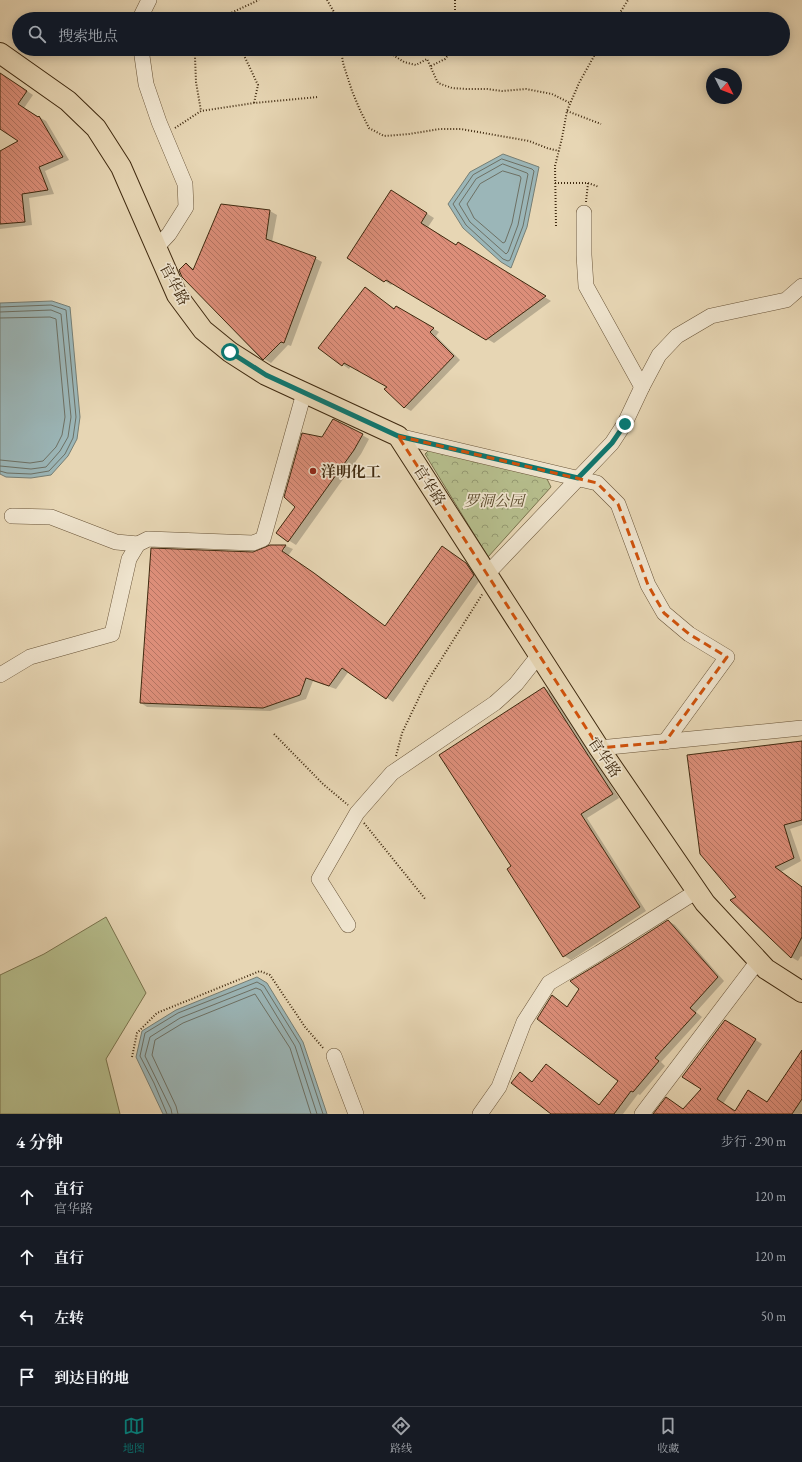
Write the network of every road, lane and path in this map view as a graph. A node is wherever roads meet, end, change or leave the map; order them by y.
1 (149, 0) edge
2 (259, 0) edge
3 (327, 0) edge
4 (455, 0) edge
5 (628, 0) edge
6 (143, 12) edge
7 (231, 12) edge
8 (334, 12) edge
9 (455, 12) edge
10 (620, 12) edge
11 (0, 53) edge
12 (142, 56) edge
13 (195, 56) edge
14 (244, 56) edge
15 (342, 56) edge
16 (395, 56) edge
17 (447, 56) edge
18 (594, 56) edge
19 (431, 66) junction
20 (318, 97) dead end
21 (254, 103) junction
22 (570, 103) junction
23 (201, 111) junction
24 (567, 111) junction
25 (602, 124) dead end
26 (164, 136) junction
27 (559, 151) junction
28 (588, 183) junction
29 (555, 184) junction
30 (599, 187) dead end
31 (584, 213) joint
32 (556, 226) dead end
33 (156, 248) junction
34 (802, 286) edge
35 (642, 387) junction
36 (304, 393) junction
37 (398, 436) junction
38 (578, 478) junction
39 (12, 516) dead end
40 (138, 544) junction
41 (489, 577) junction
42 (539, 655) junction
43 (0, 675) edge
44 (802, 728) edge
45 (665, 742) junction
46 (599, 748) junction
47 (392, 773) junction
48 (697, 891) junction
49 (348, 925) dead end
50 (758, 961) junction
51 (802, 992) edge
52 (132, 1057) dead end
53 (336, 1060) joint
54 (482, 1113) edge
55 (356, 1114) edge
56 (642, 1114) edge

1 - 6 street
2 - 7 path
3 - 8 path
4 - 9 path
5 - 10 path
11 - 33 main road, 官华路
12 - 26 street
13 - 23 path
14 - 21 path
15 - 27 path
16 - 19 path
17 - 19 path
18 - 22 path
19 - 22 path
20 - 21 path
21 - 23 path
22 - 24 path
23 - 26 path
24 - 25 path
24 - 27 path
26 - 33 street
27 - 29 path
28 - 29 path
28 - 30 path
28 - 31 path
29 - 32 path
31 - 35 street
33 - 36 main road, 官华路
34 - 35 street
35 - 38 street
36 - 37 main road, 官华路
36 - 40 street
37 - 38 street
37 - 41 main road, 官华路
38 - 41 street
38 - 45 street
39 - 40 street
40 - 43 street
41 - 42 main road, 官华路
41 - 47 path
42 - 46 main road, 官华路
42 - 47 street
44 - 45 street
45 - 46 street
46 - 48 main road, 官华路
47 - 49 street
48 - 50 main road, 官华路
48 - 54 street
50 - 51 main road, 官华路
50 - 56 street
52 - 53 path
53 - 55 street

